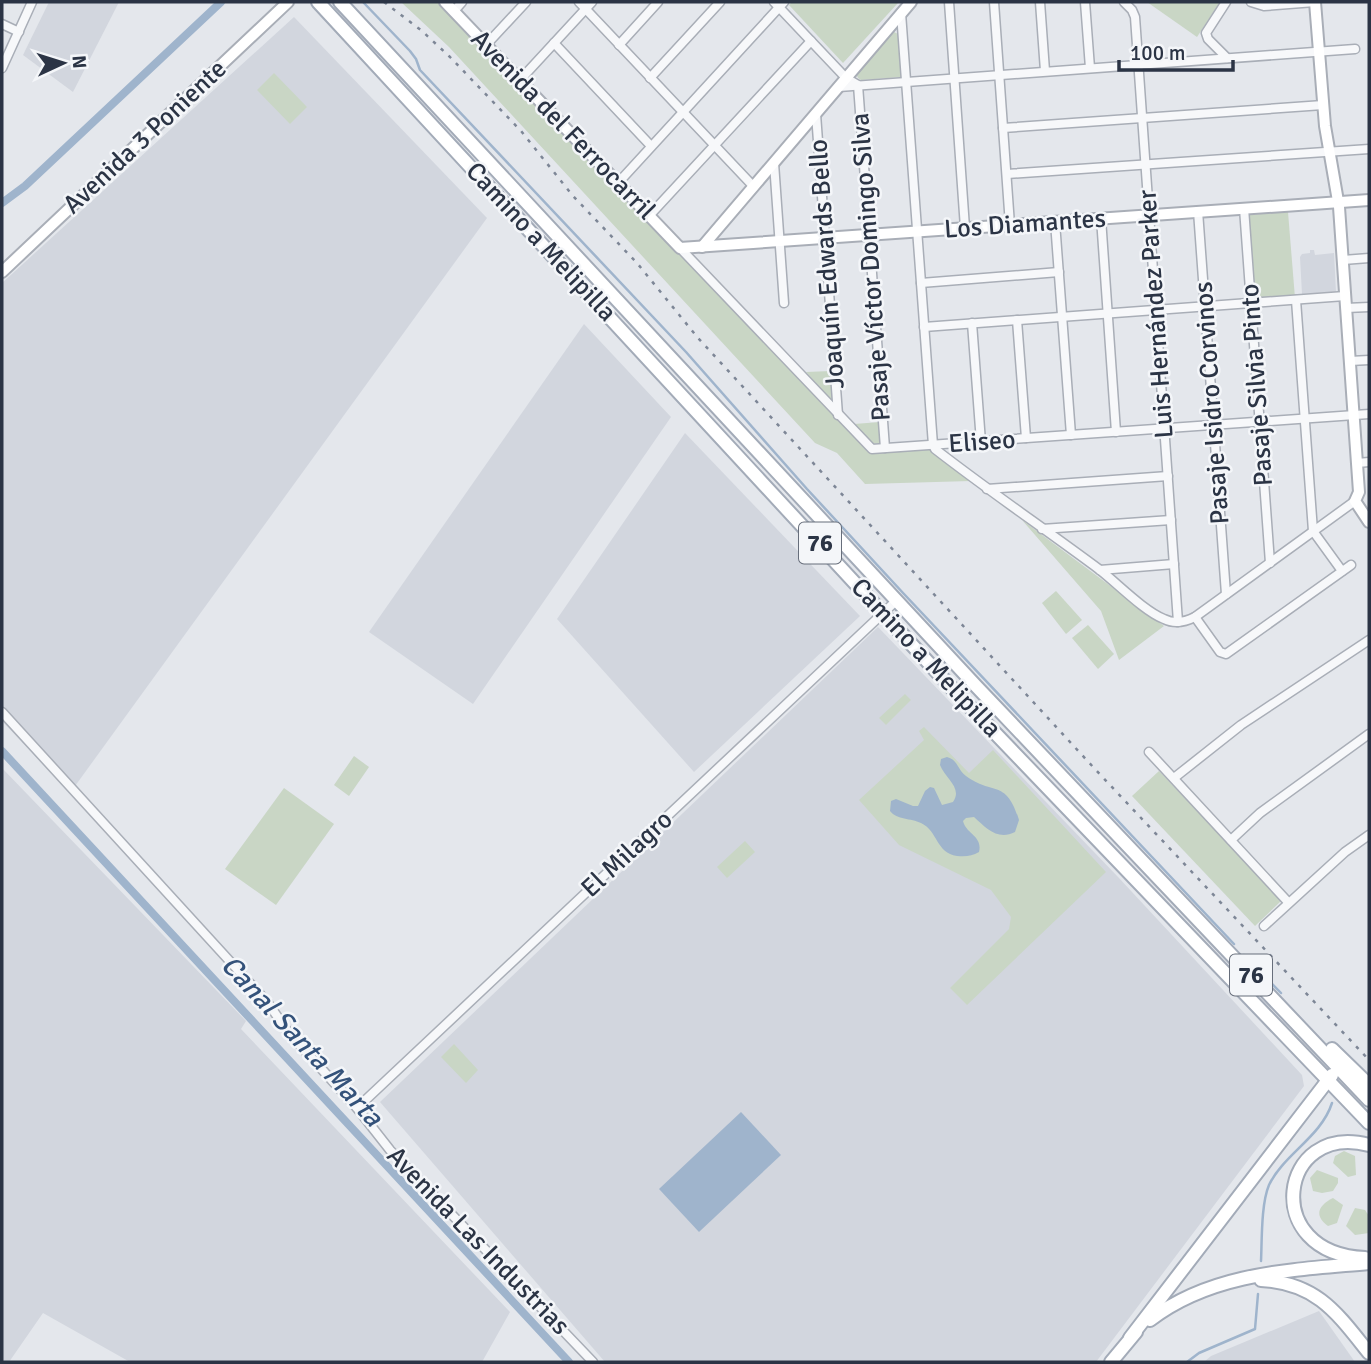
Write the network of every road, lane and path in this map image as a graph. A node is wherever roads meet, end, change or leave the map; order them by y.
1 (32, 2) edge
2 (288, 2) edge
3 (318, 2) edge
4 (340, 2) edge
5 (445, 2) edge
6 (462, 2) edge
7 (526, 2) edge
8 (579, 2) edge
9 (659, 2) edge
10 (720, 2) edge
11 (949, 2) edge
12 (994, 2) edge
13 (1040, 2) edge
14 (1085, 2) edge
15 (1226, 2) edge
16 (1251, 2) edge
17 (1315, 2) edge
18 (779, 4) edge
19 (1127, 4) edge
20 (589, 5) edge
21 (904, 6) edge
22 (454, 11) junction
23 (2, 24) edge
24 (19, 32) junction
25 (811, 41) junction
26 (554, 43) junction
27 (486, 45) junction
28 (619, 45) junction
29 (1355, 50) dead end
30 (1318, 52) junction
31 (1227, 58) junction
32 (1138, 64) junction
33 (2, 68) edge
34 (1090, 68) junction
35 (1045, 71) junction
36 (999, 75) junction
37 (650, 78) junction
38 (954, 78) junction
39 (520, 80) junction
40 (843, 82) junction
41 (906, 82) junction
42 (858, 85) junction
43 (1323, 105) junction
44 (683, 112) junction
45 (816, 114) junction
46 (1142, 118) junction
47 (1003, 128) junction
48 (651, 146) junction
49 (715, 146) junction
50 (1369, 149) edge
51 (1328, 152) junction
52 (774, 163) junction
53 (1145, 164) junction
54 (1007, 174) junction
55 (618, 183) junction
56 (754, 187) junction
57 (1369, 200) edge
58 (1339, 202) junction
59 (1244, 208) junction
60 (1198, 211) junction
61 (1149, 215) junction
62 (649, 216) junction
63 (1101, 218) junction
64 (726, 219) junction
65 (1055, 222) junction
66 (1010, 225) junction
67 (965, 228) junction
68 (917, 232) junction
69 (869, 235) junction
70 (825, 238) junction
71 (780, 241) junction
72 (728, 245) junction
73 (702, 247) junction
74 (680, 248) junction
75 (1369, 258) edge
76 (1343, 260) junction
77 (2, 272) edge
78 (1059, 272) junction
79 (921, 283) junction
80 (1345, 296) junction
81 (1296, 300) junction
82 (785, 303) dead end
83 (1251, 303) junction
84 (1205, 306) junction
85 (1369, 307) edge
86 (1346, 308) junction
87 (1156, 310) junction
88 (1108, 314) junction
89 (1063, 317) junction
90 (1017, 320) junction
91 (972, 323) junction
92 (924, 327) junction
93 (667, 352) junction
94 (1369, 360) edge
95 (1350, 361) junction
96 (654, 363) junction
97 (718, 406) junction
98 (1369, 414) edge
99 (838, 415) junction
100 (1354, 415) junction
101 (705, 418) junction
102 (1304, 418) junction
103 (1259, 422) junction
104 (1214, 425) junction
105 (1164, 428) junction
106 (1116, 432) junction
107 (1071, 435) junction
108 (1026, 438) junction
109 (981, 442) junction
110 (933, 445) junction
111 (885, 448) junction
112 (1369, 462) edge
113 (1357, 463) junction
114 (1168, 476) junction
115 (987, 489) junction
116 (1355, 501) junction
117 (1367, 514) edge
118 (1171, 520) junction
119 (829, 527) junction
120 (1042, 529) junction
121 (1313, 531) junction
122 (817, 540) junction
123 (1270, 563) junction
124 (1174, 564) junction
125 (1351, 565) dead end
126 (1100, 570) junction
127 (1342, 571) junction
128 (1226, 594) junction
129 (897, 600) junction
130 (884, 612) junction
131 (1195, 617) junction
132 (1178, 622) junction
133 (1369, 640) edge
134 (2, 712) edge
135 (1369, 734) edge
136 (1149, 752) dead end
137 (1174, 778) junction
138 (1369, 835) edge
139 (1231, 840) junction
140 (1288, 902) junction
141 (1264, 926) dead end
142 (1294, 1020) junction
143 (1345, 1074) junction
144 (1328, 1078) junction
145 (1369, 1085) edge
146 (1369, 1100) edge
147 (357, 1108) junction
148 (1369, 1123) edge
149 (1369, 1145) edge
150 (1369, 1258) edge
151 (1369, 1263) edge
152 (1334, 1267) junction
153 (1230, 1282) junction
154 (1130, 1338) junction
155 (1369, 1353) edge
156 (593, 1362) edge
157 (1111, 1362) edge

1 - 24 street
2 - 77 street, Avenida 3 Poniente
3 - 96 main road, Camino a Melipilla / 76
4 - 93 main road, Camino a Melipilla / 76
5 - 22 street, Avenida del Ferrocarril
6 - 22 street
7 - 27 street
8 - 20 street
9 - 28 street
10 - 37 street
11 - 38 street
12 - 36 street
13 - 35 street
14 - 34 street
15 - 31 street
16 - 17 street
17 - 30 street
18 - 25 street
18 - 44 street
19 - 32 street, Luis Hernández Parker
20 - 26 street
20 - 28 street
21 - 40 street
21 - 41 street
22 - 27 street, Avenida del Ferrocarril
23 - 24 street
24 - 33 street
25 - 40 street
25 - 49 street
26 - 39 street
26 - 48 street
27 - 39 street, Avenida del Ferrocarril
28 - 37 street
29 - 30 street
30 - 31 street
30 - 43 street
31 - 32 street
32 - 34 street
32 - 46 street, Luis Hernández Parker
34 - 35 street
35 - 36 street
36 - 38 street
36 - 47 street
37 - 44 street
38 - 41 street
38 - 67 street
39 - 55 street, Avenida del Ferrocarril
40 - 42 street
40 - 45 street
41 - 42 street
41 - 68 street
42 - 69 street, Pasaje Víctor Domingo Silva
43 - 46 street
43 - 51 street
44 - 48 street
44 - 49 street
45 - 52 street
45 - 70 street, Joaquín Edwards Bello
46 - 47 street
46 - 53 street, Luis Hernández Parker
47 - 54 street
48 - 55 street
49 - 56 street
49 - 62 street
50 - 51 street
51 - 53 street
51 - 58 street
52 - 56 street
52 - 71 street
53 - 54 street
53 - 61 street, Luis Hernández Parker
54 - 66 street
55 - 62 street, Avenida del Ferrocarril
56 - 64 street
57 - 58 street, Los Diamantes
58 - 59 street, Los Diamantes
58 - 76 street
59 - 60 street, Los Diamantes
59 - 83 street, Pasaje Silvia Pinto
60 - 61 street, Los Diamantes
60 - 84 street, Pasaje Isidro Corvinos
61 - 63 street, Los Diamantes
61 - 87 street, Luis Hernández Parker
62 - 74 street, Avenida del Ferrocarril
63 - 65 street, Los Diamantes
63 - 88 street
64 - 72 street
64 - 73 street
65 - 66 street, Los Diamantes
65 - 78 street
66 - 67 street, Los Diamantes
67 - 68 street, Los Diamantes
68 - 69 street, Los Diamantes
68 - 79 street
69 - 70 street, Los Diamantes
69 - 111 street, Pasaje Víctor Domingo Silva
70 - 71 street, Los Diamantes
70 - 99 street, Joaquín Edwards Bello
71 - 72 street, Los Diamantes
71 - 82 street
72 - 73 street, Los Diamantes
73 - 74 street, Los Diamantes
74 - 99 street, Eliseo
75 - 76 street
76 - 80 street
78 - 79 street
78 - 89 street
79 - 92 street
80 - 81 street
80 - 86 street
81 - 83 street
81 - 102 street
83 - 84 street
83 - 103 street, Pasaje Silvia Pinto
84 - 87 street
84 - 104 street, Pasaje Isidro Corvinos
85 - 86 street
86 - 95 street
87 - 88 street
87 - 105 street, Luis Hernández Parker
88 - 89 street
88 - 106 street
89 - 90 street
89 - 107 street
90 - 91 street
90 - 108 street
91 - 92 street
91 - 109 street
92 - 110 street
93 - 96 main road
93 - 97 main road, Camino a Melipilla / 76
94 - 95 street
95 - 100 street
96 - 101 main road, Camino a Melipilla / 76
97 - 101 main road
97 - 119 main road, Camino a Melipilla / 76
98 - 100 street, Eliseo
99 - 111 street, Eliseo
100 - 102 street, Eliseo
100 - 113 street
101 - 122 main road, Camino a Melipilla / 76
102 - 103 street, Eliseo
102 - 121 street
103 - 104 street, Eliseo
103 - 123 street, Pasaje Silvia Pinto
104 - 105 street, Eliseo
104 - 128 street, Pasaje Isidro Corvinos
105 - 106 street, Eliseo
105 - 114 street, Luis Hernández Parker
106 - 107 street, Eliseo
107 - 108 street, Eliseo
108 - 109 street, Eliseo
109 - 110 street, Eliseo
110 - 111 street, Eliseo
110 - 115 street
112 - 113 street
113 - 116 street
114 - 115 street
114 - 118 street, Luis Hernández Parker
115 - 120 street
116 - 117 street
116 - 121 street
118 - 120 street
118 - 124 street, Luis Hernández Parker
119 - 122 main road
119 - 129 main road, Camino a Melipilla / 76
120 - 126 street
121 - 123 street
121 - 127 street
122 - 130 main road, Camino a Melipilla / 76
123 - 128 street
124 - 126 street
124 - 132 street, Luis Hernández Parker
125 - 127 street
126 - 132 street
127 - 131 street
128 - 131 street
129 - 130 street, El Milagro
129 - 142 main road, Camino a Melipilla / 76
130 - 144 main road, Camino a Melipilla / 76
130 - 147 street, El Milagro
131 - 132 street
133 - 137 street
134 - 147 street, Avenida Las Industrias
135 - 139 street
136 - 137 street
137 - 139 street
138 - 140 street
139 - 140 street
140 - 141 street
142 - 143 main road, Camino a Melipilla / 76
142 - 145 main road
143 - 144 main road
143 - 146 main road, Camino a Melipilla / 76
144 - 148 main road, Camino a Melipilla / 76
144 - 154 main road
147 - 156 street, Avenida Las Industrias
149 - 150 main road
150 - 152 main road
151 - 152 main road
152 - 153 main road
153 - 154 main road
153 - 155 main road
154 - 157 main road

